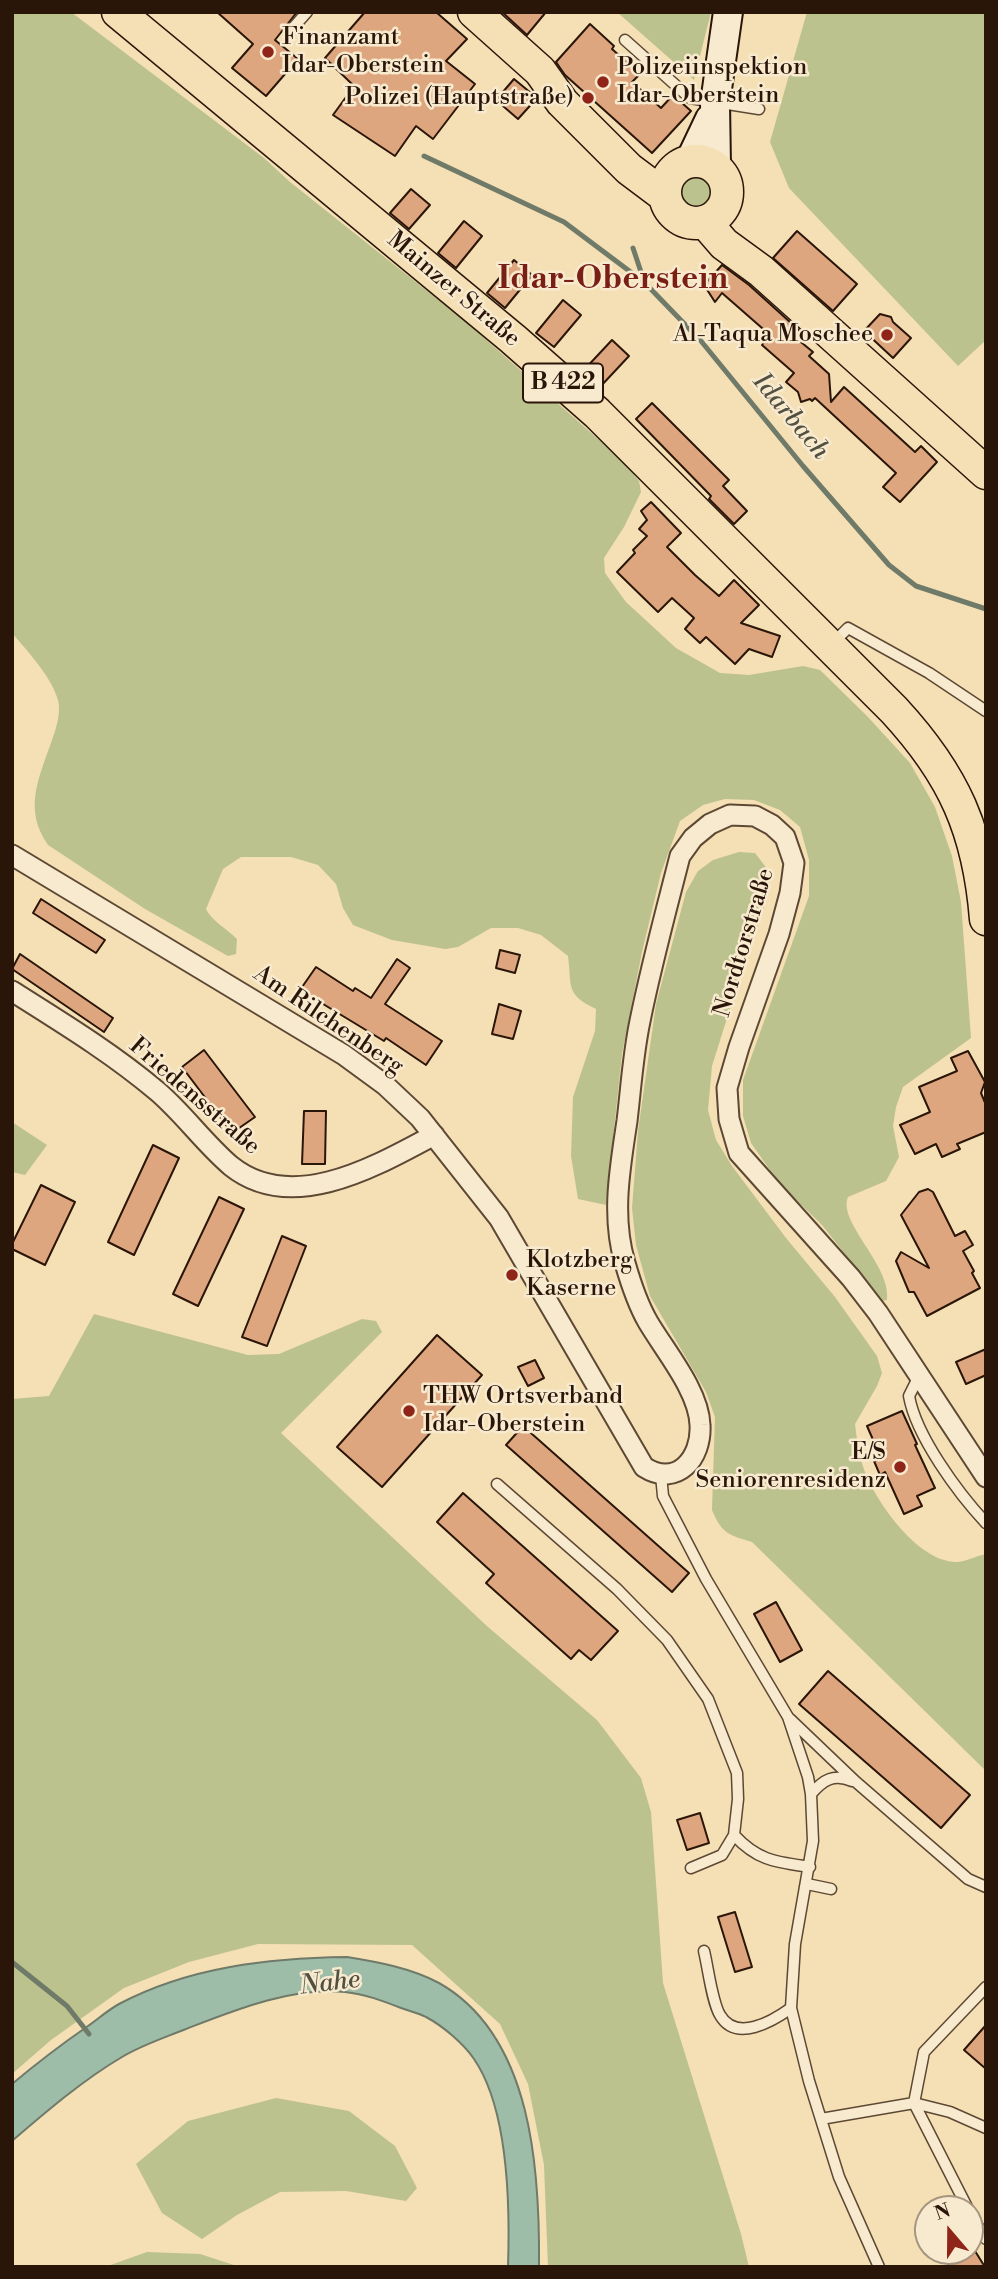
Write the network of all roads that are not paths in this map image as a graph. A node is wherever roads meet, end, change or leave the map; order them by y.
1 (118, 12) edge
2 (307, 12) edge
3 (474, 12) edge
4 (728, 12) edge
5 (292, 29) dead end
6 (625, 40) dead end
7 (715, 103) junction
8 (759, 109) dead end
9 (686, 174) junction
10 (715, 214) junction
11 (986, 473) edge
12 (831, 645) junction
13 (986, 711) edge
14 (12, 855) edge
15 (986, 919) edge
16 (12, 991) edge
17 (434, 1135) junction
18 (919, 1376) junction
19 (661, 1475) junction
20 (986, 1477) edge
21 (497, 1484) dead end
22 (986, 1523) edge
23 (788, 1717) junction
24 (856, 1782) junction
25 (811, 1794) junction
26 (734, 1835) junction
27 (810, 1867) junction
28 (691, 1868) dead end
29 (807, 1884) junction
30 (986, 1887) edge
31 (831, 1889) dead end
32 (704, 1951) dead end
33 (986, 1987) edge
34 (791, 2008) junction
35 (915, 2103) junction
36 (821, 2119) junction
37 (986, 2128) edge
38 (961, 2195) edge
39 (879, 2267) edge

1 - 12 main road, Mainzer Straße / B 422
2 - 5 lane
3 - 9 main road
4 - 7 street
6 - 7 lane
7 - 8 lane
7 - 9 street
9 - 10 main road
9 - 10 main road
10 - 11 main road
12 - 13 lane
12 - 15 main road, Mainzer Straße / B 422
14 - 17 street, Am Rilchenberg
16 - 17 street, Friedensstraße
17 - 19 street, Am Rilchenberg
18 - 19 street, Nordtorstraße
18 - 20 street, Nordtorstraße
18 - 22 lane
19 - 23 lane
21 - 26 lane
23 - 24 lane
23 - 25 lane
24 - 25 lane
24 - 30 lane
25 - 27 lane
26 - 27 lane
26 - 28 lane
27 - 29 lane
29 - 31 lane
29 - 34 lane
32 - 34 lane
33 - 35 lane
34 - 36 lane
35 - 36 lane
35 - 37 lane
35 - 38 lane
36 - 39 lane

